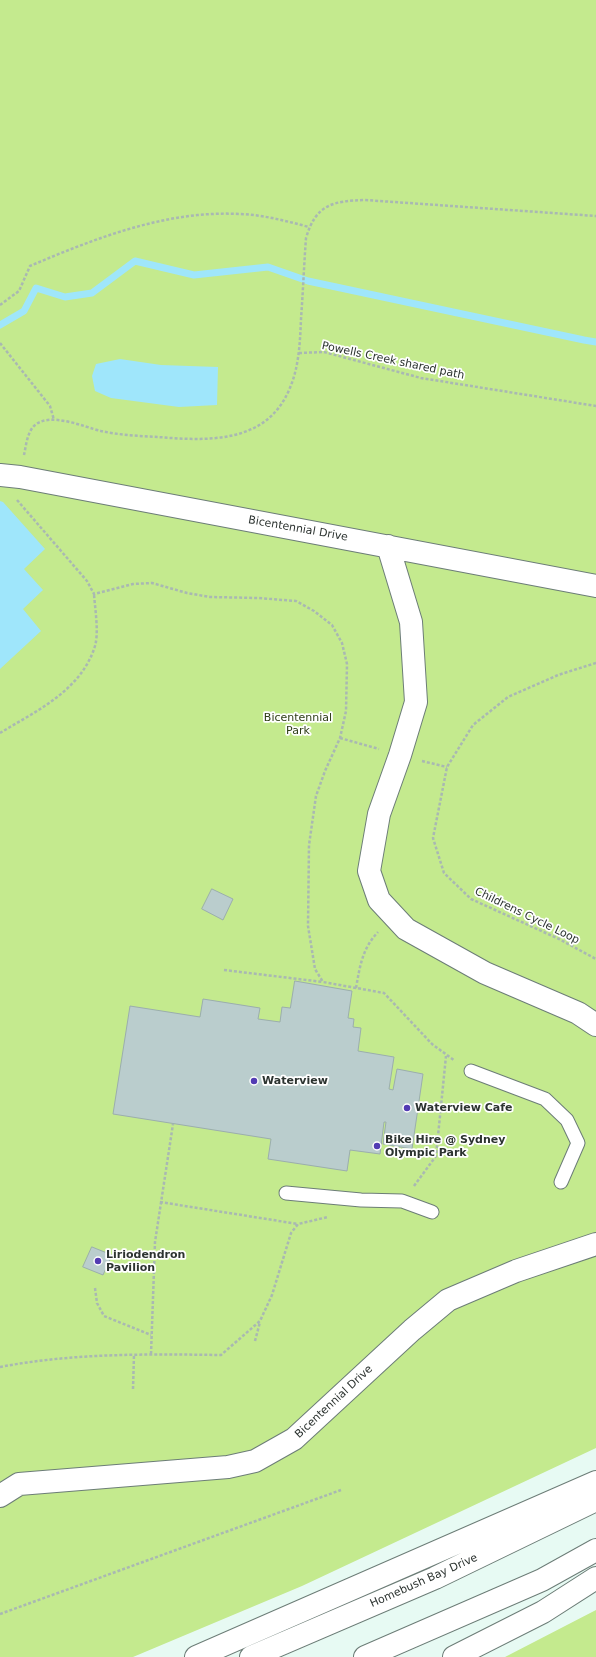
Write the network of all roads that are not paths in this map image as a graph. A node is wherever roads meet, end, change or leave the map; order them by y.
1 (12, 483) edge
2 (388, 546) junction
3 (596, 586) edge
4 (596, 1025) edge
5 (471, 1071) road end
6 (561, 1182) dead end
7 (286, 1193) dead end
8 (432, 1212) dead end
9 (596, 1244) edge
10 (596, 1482) edge
11 (0, 1496) edge
12 (596, 1500) edge
13 (596, 1550) edge
14 (596, 1578) edge
15 (196, 1657) edge
16 (251, 1657) edge
17 (365, 1657) edge
18 (454, 1657) edge

1 - 2 main road, Bicentennial Drive
2 - 3 main road, Bicentennial Drive
2 - 4 main road
5 - 6 lane
7 - 8 lane
9 - 11 main road, Bicentennial Drive
10 - 15 main road
12 - 16 main road, Homebush Bay Drive
13 - 17 main road
14 - 18 main road

